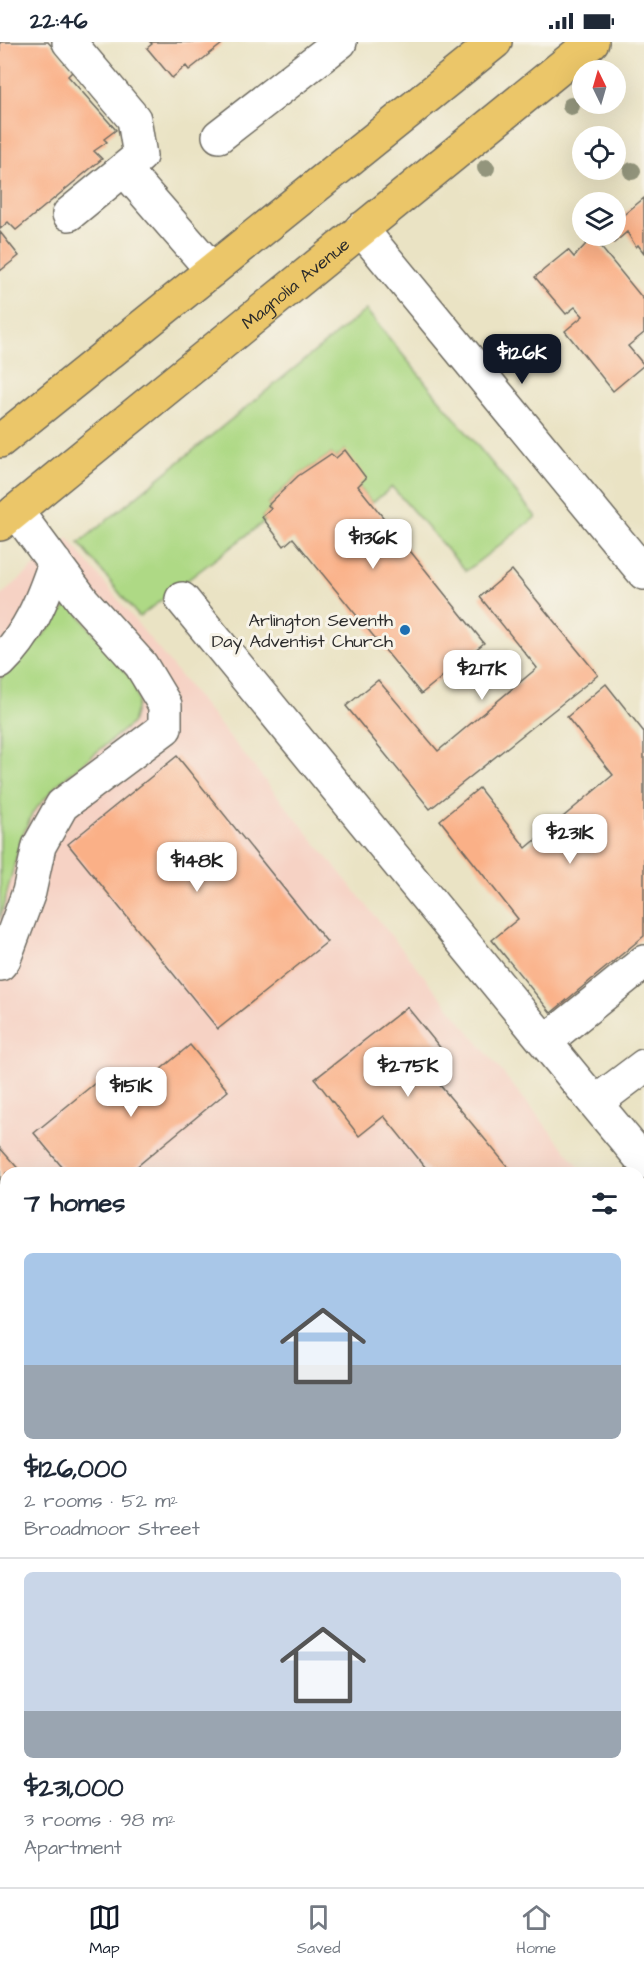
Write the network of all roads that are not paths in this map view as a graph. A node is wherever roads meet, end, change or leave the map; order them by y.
1 (69, 42) edge
2 (340, 42) edge
3 (592, 42) edge
4 (485, 45) edge
5 (219, 136) dead end
6 (124, 169) junction
7 (69, 214) dead end
8 (362, 229) junction
9 (212, 270) junction
10 (0, 441) edge
11 (8, 518) edge
12 (55, 563) junction
13 (644, 573) edge
14 (182, 599) dead end
15 (0, 662) edge
16 (644, 962) edge
17 (0, 964) edge
18 (545, 1042) junction
19 (644, 1066) edge
20 (596, 1103) junction
21 (644, 1162) edge

1 - 6 street
2 - 5 street
3 - 8 main road, Magnolia Avenue
4 - 9 main road
6 - 7 street
6 - 9 street
8 - 11 main road, Magnolia Avenue
8 - 13 street
9 - 10 main road
11 - 12 street
12 - 15 street
12 - 17 street
14 - 18 street
16 - 18 street
18 - 20 street
19 - 20 street
20 - 21 street

